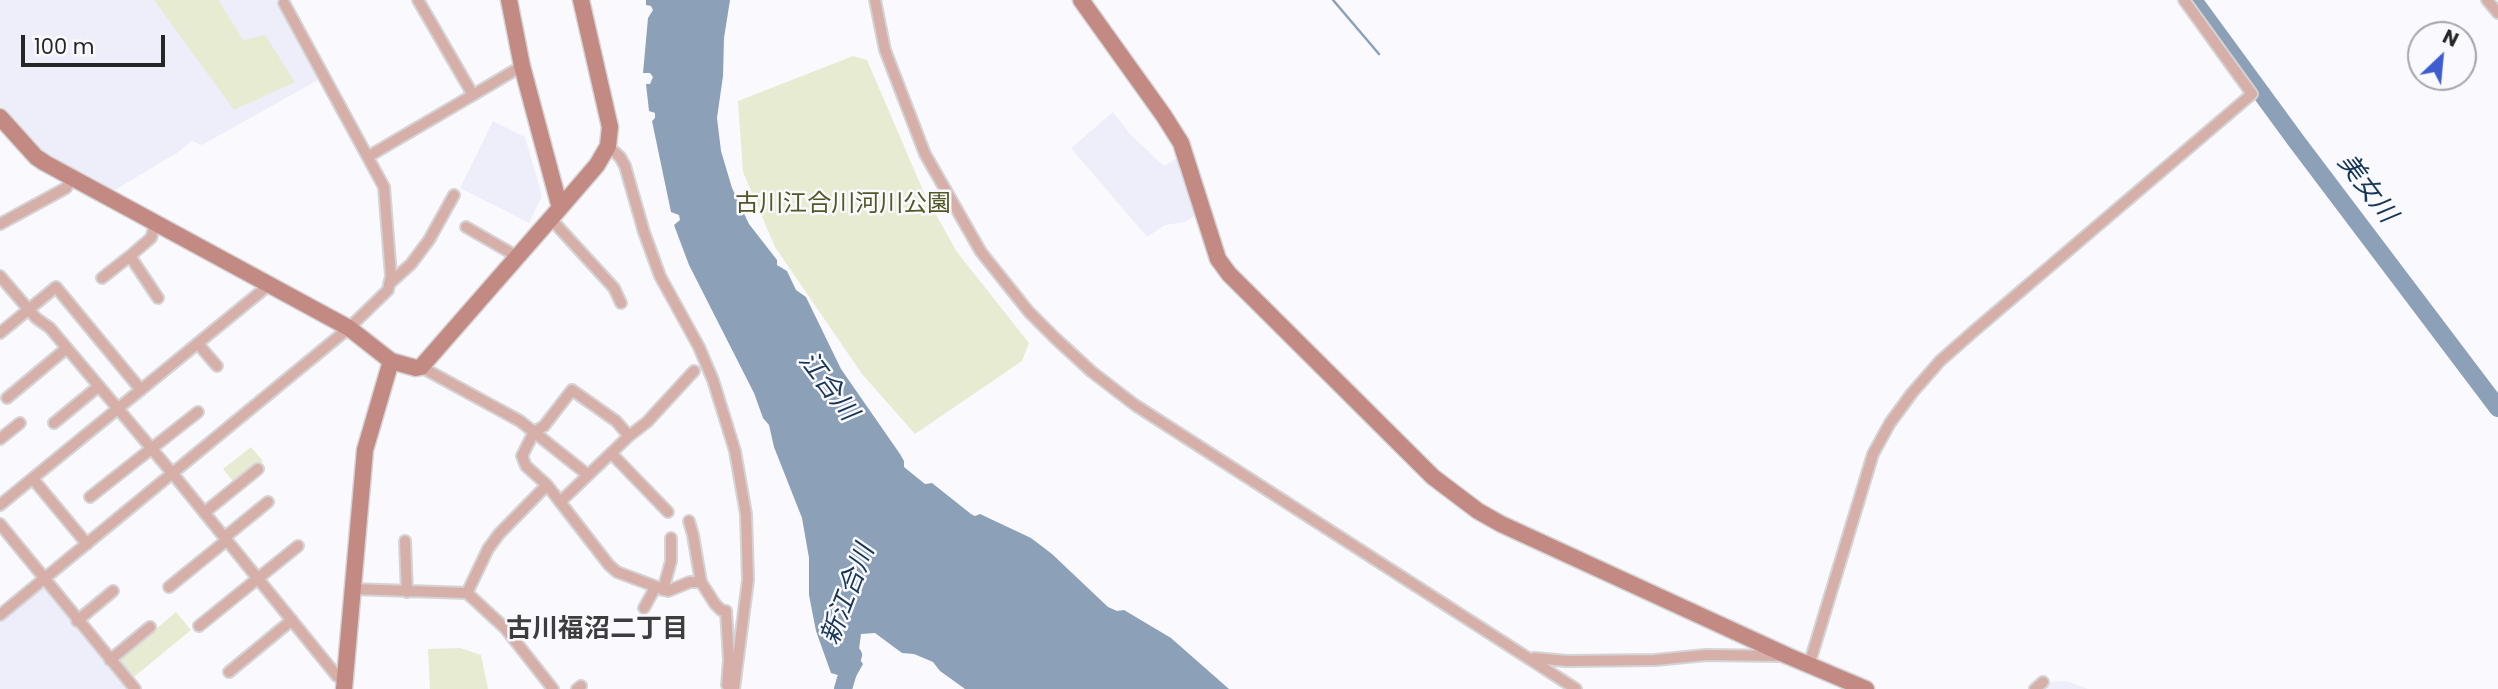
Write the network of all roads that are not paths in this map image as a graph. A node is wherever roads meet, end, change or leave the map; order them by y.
1 (418, 0) edge
2 (509, 0) edge
3 (581, 0) edge
4 (875, 0) edge
5 (1081, 0) edge
6 (2184, 0) edge
7 (2487, 0) edge
8 (285, 1) edge
9 (2498, 13) edge
10 (522, 66) junction
11 (473, 95) junction
12 (2, 123) edge
13 (608, 146) junction
14 (369, 156) junction
15 (72, 177) junction
16 (454, 195) dead end
17 (555, 214) junction
18 (156, 222) junction
19 (0, 224) edge
20 (466, 227) dead end
21 (130, 256) junction
22 (518, 257) junction
23 (0, 276) edge
24 (102, 278) dead end
25 (389, 284) junction
26 (269, 285) junction
27 (158, 298) dead end
28 (621, 303) dead end
29 (28, 310) junction
30 (349, 328) junction
31 (0, 333) edge
32 (198, 344) junction
33 (66, 348) junction
34 (391, 361) junction
35 (217, 366) dead end
36 (421, 367) junction
37 (694, 372) dead end
38 (100, 386) junction
39 (141, 390) junction
40 (7, 398) dead end
41 (119, 409) junction
42 (198, 412) dead end
43 (20, 423) dead end
44 (54, 424) dead end
45 (534, 432) junction
46 (629, 436) junction
47 (0, 439) edge
48 (152, 448) junction
49 (611, 453) junction
50 (258, 469) dead end
51 (173, 474) junction
52 (588, 475) junction
53 (33, 479) junction
54 (547, 485) junction
55 (90, 497) dead end
56 (268, 502) dead end
57 (560, 502) junction
58 (0, 505) edge
59 (668, 512) dead end
60 (205, 513) junction
61 (689, 521) dead end
62 (0, 524) edge
63 (671, 538) dead end
64 (226, 539) junction
65 (405, 541) dead end
66 (88, 544) junction
67 (298, 546) dead end
68 (43, 579) junction
69 (258, 579) junction
70 (701, 582) junction
71 (169, 587) dead end
72 (353, 589) junction
73 (659, 589) junction
74 (113, 591) dead end
75 (407, 592) junction
76 (467, 593) junction
77 (644, 608) dead end
78 (0, 615) edge
79 (292, 620) junction
80 (77, 621) junction
81 (199, 626) dead end
82 (150, 627) dead end
83 (1788, 656) junction
84 (1531, 658) junction
85 (110, 660) junction
86 (1809, 665) junction
87 (229, 672) dead end
88 (344, 685) edge
89 (135, 689) edge
90 (553, 689) edge
91 (732, 689) edge
92 (1576, 689) edge
93 (1866, 689) edge

1 - 11 street
2 - 10 street
3 - 13 street
4 - 84 street
5 - 83 street
6 - 86 street
7 - 9 street
8 - 14 street
10 - 11 street
10 - 17 street
11 - 14 street
12 - 15 street
13 - 17 street
13 - 91 street
14 - 25 street
15 - 18 street
15 - 19 street
16 - 25 street
17 - 22 street
17 - 28 street
18 - 21 street
18 - 26 street
20 - 22 street
21 - 24 street
21 - 27 street
22 - 36 street
23 - 29 street
25 - 30 street
26 - 30 street
26 - 32 street
29 - 31 street
29 - 33 street
29 - 39 street
30 - 34 street
30 - 51 street
32 - 35 street
32 - 39 street
33 - 38 street
33 - 40 street
34 - 36 street
34 - 72 street
36 - 45 street
37 - 46 street
38 - 41 street
38 - 44 street
39 - 41 street
41 - 48 street
41 - 53 street
42 - 48 street
43 - 47 street
45 - 46 street
45 - 52 street
45 - 54 street
46 - 49 street
48 - 51 street
48 - 55 street
49 - 52 street
49 - 59 street
50 - 60 street
51 - 60 street
51 - 66 street
52 - 57 street
53 - 58 street
53 - 66 street
54 - 57 street
54 - 76 street
56 - 64 street
57 - 73 street
60 - 64 street
61 - 70 street
62 - 68 street
63 - 73 street
64 - 69 street
64 - 71 street
65 - 75 street
66 - 68 street
67 - 69 street
68 - 78 street
68 - 80 street
69 - 79 street
69 - 81 street
70 - 73 street
70 - 91 street
72 - 75 street
72 - 88 street
73 - 77 street
74 - 80 street
75 - 76 street
76 - 90 street
79 - 87 street
79 - 88 street
80 - 85 street
82 - 85 street
83 - 84 street
83 - 86 street
84 - 92 street
85 - 89 street
86 - 93 street

